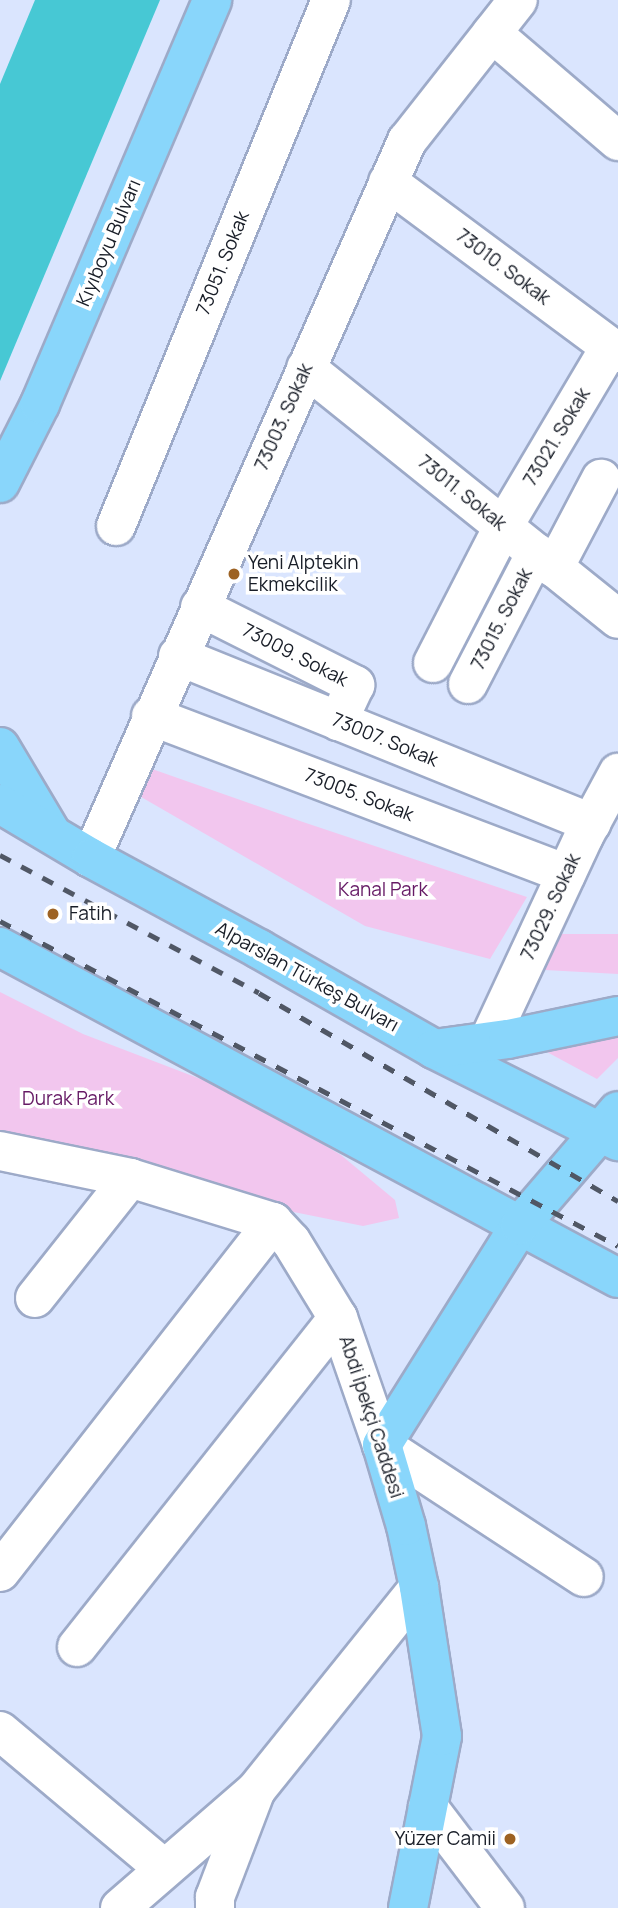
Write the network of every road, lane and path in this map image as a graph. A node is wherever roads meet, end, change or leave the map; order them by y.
1 (212, 0) edge
2 (331, 0) edge
3 (518, 0) edge
4 (492, 33) junction
5 (618, 141) edge
6 (388, 182) junction
7 (614, 350) edge
8 (306, 368) junction
9 (601, 479) dead end
10 (0, 483) edge
11 (116, 526) dead end
12 (503, 527) junction
13 (545, 560) junction
14 (200, 607) junction
15 (618, 619) edge
16 (178, 656) junction
17 (432, 663) dead end
18 (468, 684) dead end
19 (151, 716) junction
20 (338, 721) junction
21 (0, 747) edge
22 (618, 773) edge
23 (0, 804) edge
24 (592, 822) junction
25 (52, 836) junction
26 (90, 858) junction
27 (566, 874) junction
28 (0, 947) edge
29 (16, 959) edge
30 (618, 1016) edge
31 (488, 1042) junction
32 (434, 1049) junction
33 (612, 1128) edge
34 (0, 1151) edge
35 (130, 1178) junction
36 (273, 1222) junction
37 (520, 1225) junction
38 (618, 1278) edge
39 (35, 1298) dead end
40 (338, 1318) junction
41 (382, 1445) junction
42 (0, 1572) edge
43 (584, 1577) dead end
44 (419, 1587) junction
45 (77, 1647) dead end
46 (0, 1731) edge
47 (256, 1790) junction
48 (428, 1807) junction
49 (163, 1868) junction
50 (120, 1908) edge
51 (215, 1908) edge
52 (408, 1908) edge
53 (505, 1908) edge

1 - 10 main road, Kıyıboyu Bulvarı
2 - 11 street, 73051. Sokak
3 - 4 street, 73003. Sokak
4 - 5 street
4 - 6 street, 73003. Sokak
6 - 7 street, 73010. Sokak
6 - 8 street, 73003. Sokak
7 - 12 street, 73021. Sokak
8 - 12 street, 73011. Sokak
8 - 14 street, 73003. Sokak
9 - 13 street, 73015. Sokak
12 - 13 street, 73011. Sokak
12 - 17 street, 73021. Sokak
13 - 15 street, 73011. Sokak
13 - 18 street, 73015. Sokak
14 - 16 street, 73003. Sokak
14 - 20 street, 73009. Sokak
16 - 19 street, 73003. Sokak
16 - 20 street, 73007. Sokak
19 - 26 street, 73003. Sokak
19 - 27 street, 73005. Sokak
20 - 24 street, 73007. Sokak
21 - 25 main road
22 - 24 street, 73029. Sokak
23 - 25 main road, Alparslan Türkeş Bulvarı
24 - 27 street, 73029. Sokak
25 - 26 main road, Alparslan Türkeş Bulvarı
26 - 32 main road, Alparslan Türkeş Bulvarı
27 - 31 street, 73029. Sokak
28 - 29 main road
29 - 37 main road
30 - 31 main road
31 - 32 main road
32 - 33 main road, Alparslan Türkeş Bulvarı
33 - 37 main road
34 - 35 street
35 - 36 street
35 - 39 street
36 - 40 street, Abdi İpekçi Caddesi
36 - 42 street
37 - 38 main road
37 - 41 main road
40 - 41 street, Abdi İpekçi Caddesi
40 - 45 street
41 - 43 street
41 - 44 main road, Abdi İpekçi Caddesi
44 - 47 street
44 - 48 main road, Abdi İpekçi Caddesi
46 - 49 street
47 - 49 street
47 - 51 street
48 - 52 main road, Abdi İpekçi Caddesi
48 - 53 street
49 - 50 street

